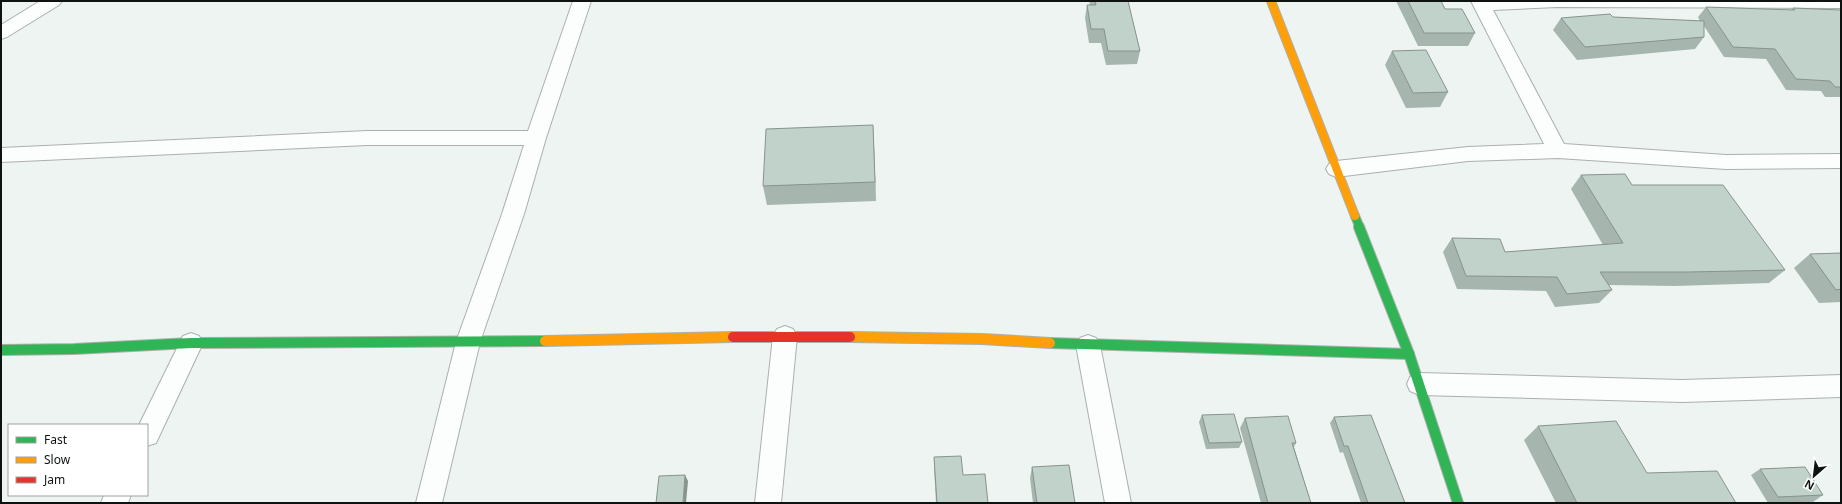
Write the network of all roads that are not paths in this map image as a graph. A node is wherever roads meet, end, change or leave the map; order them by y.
1 (53, 1) edge
2 (566, 1) edge
3 (582, 1) edge
4 (1271, 1) edge
5 (1841, 2) edge
6 (1481, 3) edge
7 (1, 33) edge
8 (536, 138) junction
9 (1558, 152) junction
10 (1, 155) edge
11 (1841, 161) edge
12 (1336, 169) junction
13 (785, 336) junction
14 (468, 342) junction
15 (191, 343) junction
16 (1088, 346) junction
17 (1, 350) edge
18 (1409, 354) junction
19 (1419, 384) junction
20 (1841, 386) edge
21 (148, 433) edge
22 (429, 503) edge
23 (768, 503) edge
24 (1118, 503) edge
25 (1458, 503) edge

1 - 7 street
2 - 3 street
3 - 8 street
4 - 12 street
5 - 6 street
6 - 9 street
8 - 10 street
8 - 14 street
9 - 11 street
9 - 12 street
12 - 18 street
13 - 14 street
13 - 16 street
13 - 23 street
14 - 15 street
14 - 22 street
15 - 17 street
15 - 21 street
16 - 18 street
16 - 24 street
18 - 19 street
19 - 20 street
19 - 25 street

